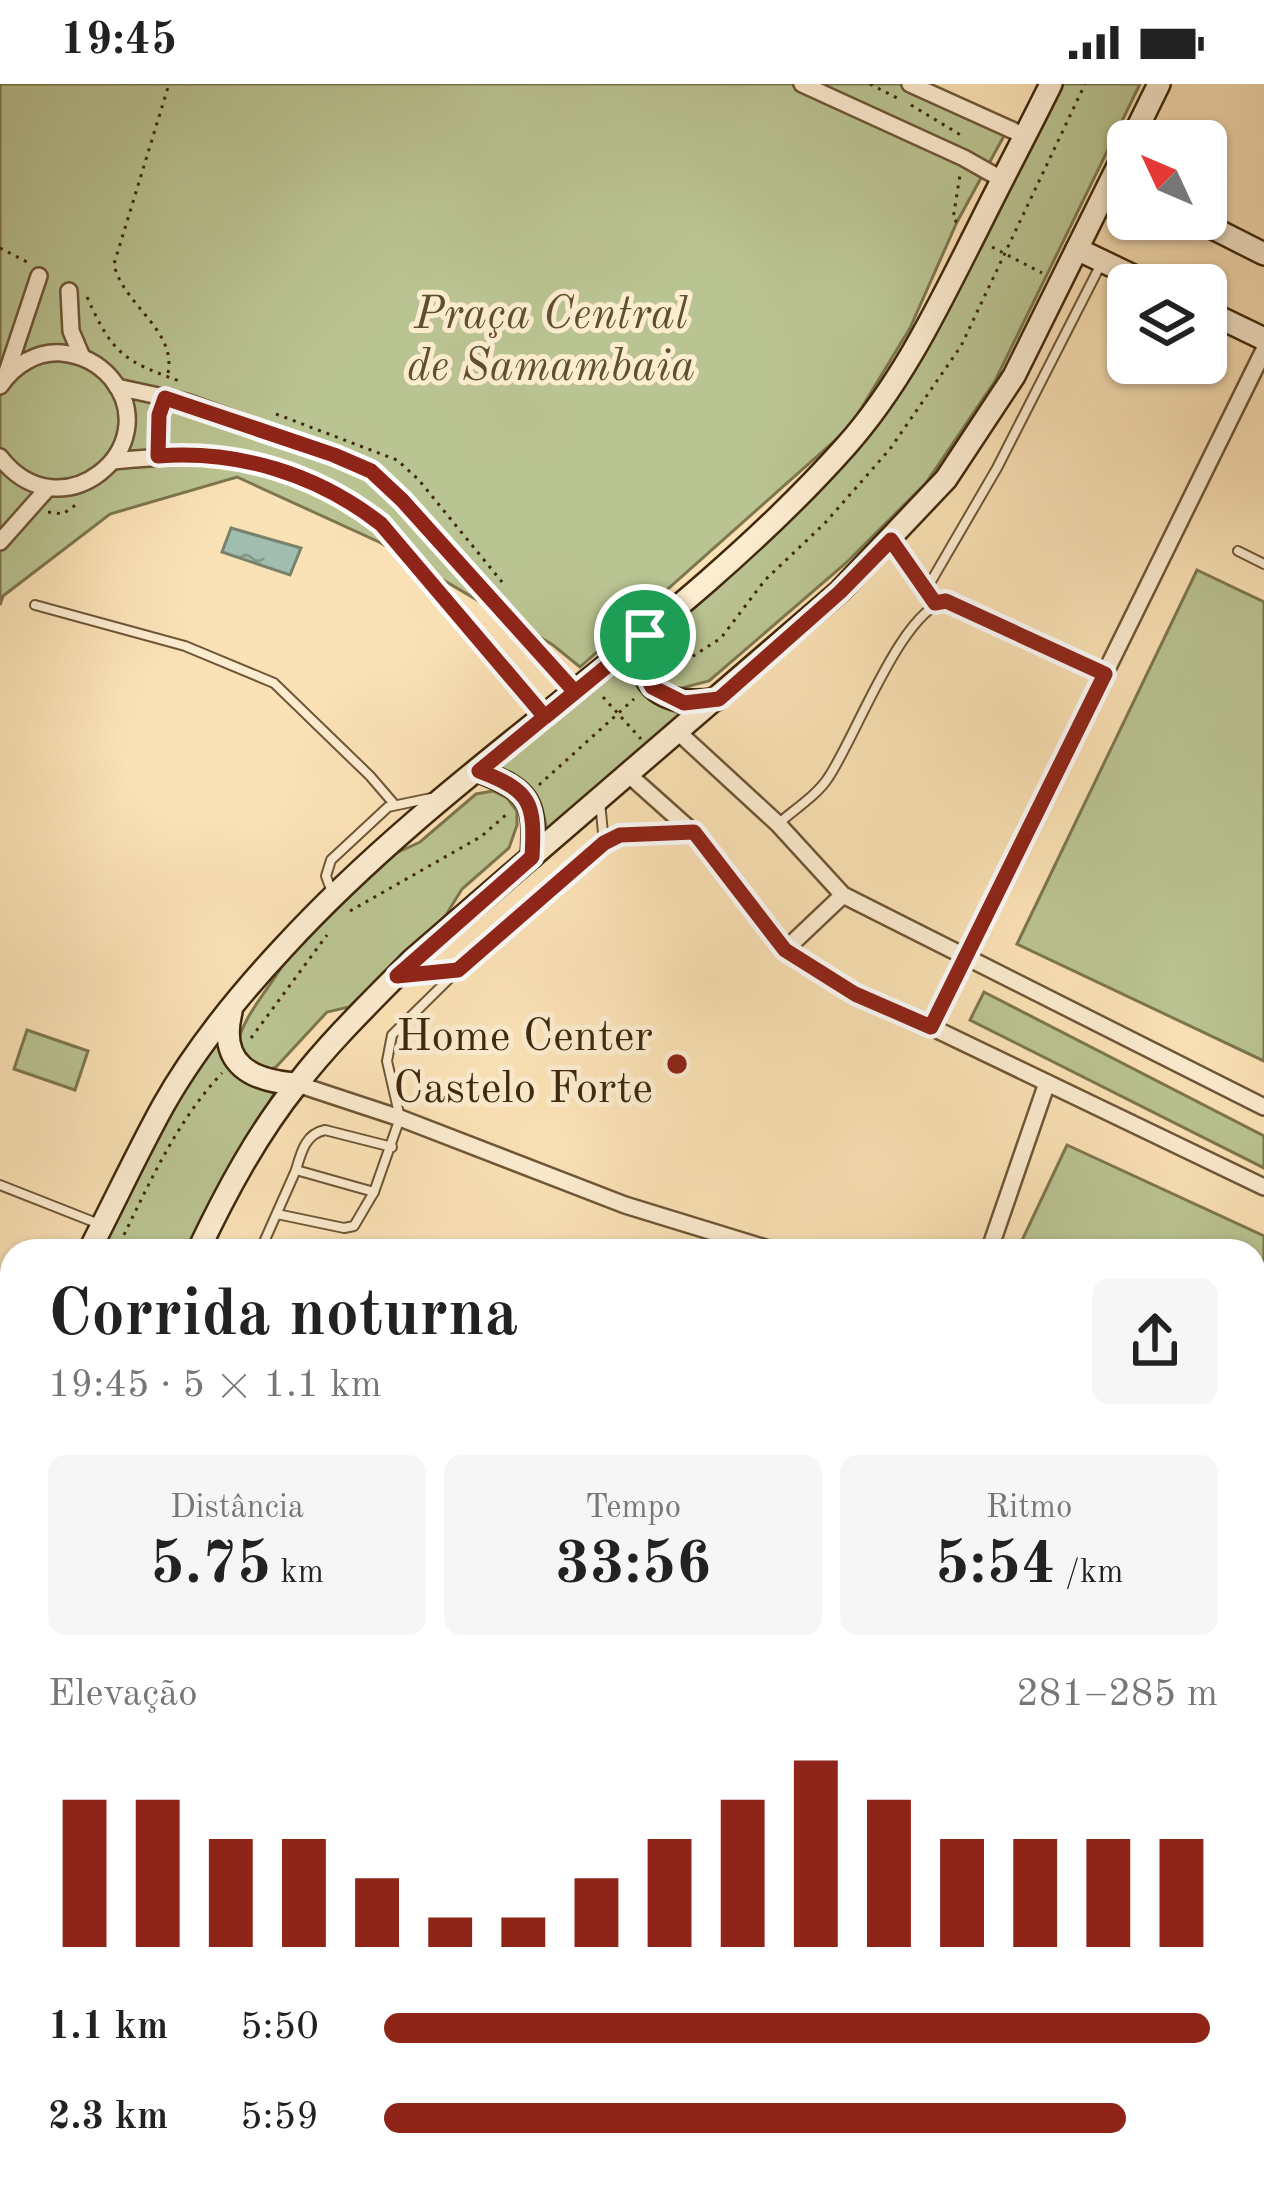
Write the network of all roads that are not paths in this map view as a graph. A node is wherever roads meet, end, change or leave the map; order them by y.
1 (802, 84) edge
2 (910, 84) edge
3 (1051, 84) edge
4 (1159, 84) edge
5 (1141, 120) edge
6 (1025, 136) junction
7 (1003, 180) junction
8 (1107, 201) edge
9 (1227, 235) edge
10 (1076, 249) junction
11 (1264, 254) edge
12 (1102, 262) junction
13 (1107, 264) edge
14 (39, 276) dead end
15 (69, 291) dead end
16 (1227, 321) edge
17 (1264, 338) edge
18 (8, 345) edge
19 (1264, 350) edge
20 (82, 357) junction
21 (2, 382) edge
22 (117, 387) junction
23 (0, 457) edge
24 (112, 461) junction
25 (47, 488) junction
26 (891, 540) junction
27 (0, 542) edge
28 (1238, 551) dead end
29 (1264, 564) edge
30 (926, 590) junction
31 (935, 603) junction
32 (35, 605) dead end
33 (645, 635) junction
34 (1105, 674) junction
35 (575, 692) junction
36 (719, 699) junction
37 (545, 717) junction
38 (678, 732) junction
39 (479, 771) junction
40 (629, 775) junction
41 (451, 795) junction
42 (600, 799) junction
43 (395, 805) junction
44 (778, 824) junction
45 (694, 832) junction
46 (604, 843) junction
47 (532, 857) junction
48 (843, 895) junction
49 (340, 906) junction
50 (785, 950) junction
51 (965, 959) junction
52 (458, 970) junction
53 (397, 976) junction
54 (232, 1006) junction
55 (931, 1027) junction
56 (1047, 1083) junction
57 (297, 1084) junction
58 (1264, 1107) edge
59 (400, 1118) junction
60 (392, 1147) junction
61 (296, 1170) junction
62 (0, 1184) edge
63 (1264, 1187) edge
64 (374, 1192) junction
65 (277, 1214) junction
66 (102, 1226) junction
67 (95, 1239) edge
68 (204, 1239) edge
69 (266, 1239) edge
70 (736, 1239) edge
71 (993, 1239) edge

1 - 7 street
2 - 6 street
3 - 6 main road
4 - 5 main road
6 - 7 main road
7 - 33 main road
8 - 10 main road
9 - 11 main road
10 - 12 main road
10 - 26 main road
12 - 13 main road
12 - 30 lane
14 - 18 street
15 - 20 street
16 - 17 main road
18 - 21 street
19 - 34 street
20 - 21 street
20 - 22 street
22 - 24 street
22 - 35 street
23 - 25 street
24 - 25 street
24 - 37 street
25 - 27 street
26 - 30 lane
26 - 36 main road
28 - 29 lane
30 - 31 lane
31 - 34 lane
31 - 44 lane
32 - 43 lane
33 - 35 main road
33 - 36 main road
34 - 51 street
35 - 37 main road
36 - 38 main road
37 - 39 main road
38 - 40 main road
38 - 44 street
39 - 41 main road
39 - 47 main road
40 - 42 main road
40 - 45 street
41 - 43 lane
41 - 49 main road
42 - 46 lane
42 - 47 main road
43 - 49 lane
44 - 48 street
45 - 46 lane
45 - 50 street
46 - 52 lane
47 - 53 main road
48 - 50 street
48 - 51 street
49 - 54 main road
50 - 55 street
51 - 55 street
51 - 58 street
52 - 53 lane
52 - 59 lane
53 - 57 main road
54 - 57 main road
54 - 66 main road
55 - 56 street
56 - 63 street
56 - 71 street
57 - 59 street
57 - 68 main road
59 - 60 lane
59 - 70 street
60 - 61 lane
60 - 64 lane
61 - 64 lane
61 - 65 lane
62 - 66 lane
64 - 65 lane
65 - 69 lane
66 - 67 main road

